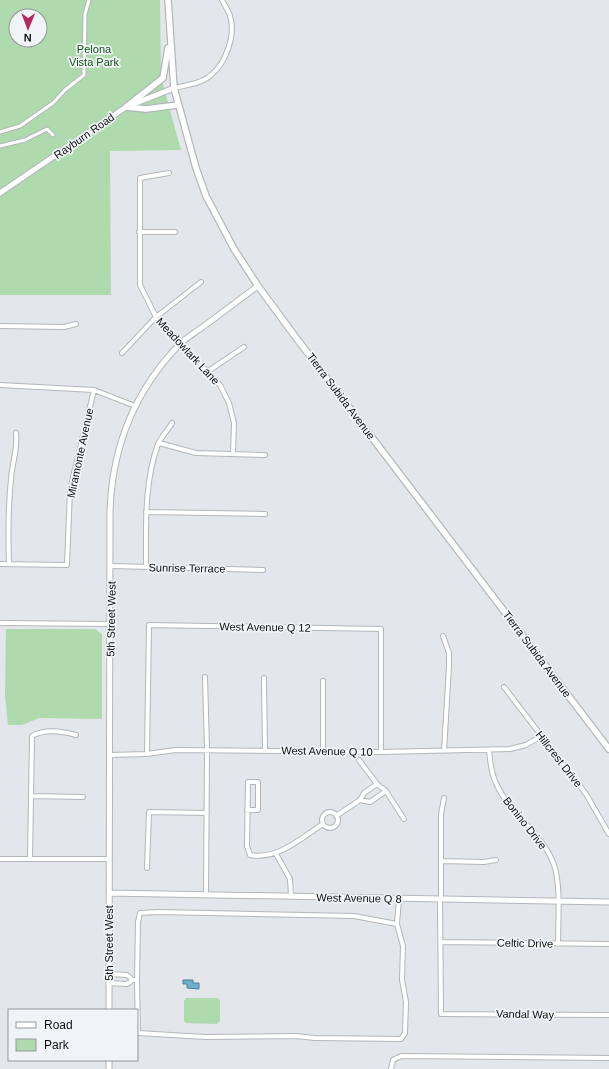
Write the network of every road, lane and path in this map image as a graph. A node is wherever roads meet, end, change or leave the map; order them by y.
1 (89, 0) edge
2 (168, 0) edge
3 (222, 0) edge
4 (170, 38) junction
5 (174, 88) junction
6 (178, 105) junction
7 (126, 107) junction
8 (0, 132) edge
9 (53, 135) dead end
10 (0, 146) edge
11 (169, 174) dead end
12 (0, 193) edge
13 (139, 232) junction
14 (175, 232) dead end
15 (201, 282) dead end
16 (258, 286) junction
17 (156, 317) junction
18 (76, 324) dead end
19 (0, 326) edge
20 (181, 344) junction
21 (244, 347) dead end
22 (122, 353) dead end
23 (207, 372) junction
24 (0, 385) edge
25 (94, 390) junction
26 (135, 406) junction
27 (172, 423) dead end
28 (16, 433) dead end
29 (159, 442) junction
30 (233, 454) junction
31 (265, 454) dead end
32 (146, 512) junction
33 (265, 514) dead end
34 (0, 564) edge
35 (10, 564) junction
36 (111, 566) junction
37 (146, 567) junction
38 (263, 570) dead end
39 (0, 623) edge
40 (110, 624) junction
41 (443, 636) dead end
42 (205, 677) dead end
43 (264, 678) dead end
44 (323, 681) dead end
45 (504, 687) dead end
46 (76, 735) dead end
47 (541, 736) junction
48 (207, 749) junction
49 (609, 749) edge
50 (265, 750) junction
51 (489, 750) junction
52 (323, 751) junction
53 (444, 751) junction
54 (381, 752) junction
55 (147, 754) junction
56 (110, 755) junction
57 (359, 760) dead end
58 (376, 784) junction
59 (386, 791) junction
60 (31, 796) junction
61 (83, 797) dead end
62 (444, 798) dead end
63 (360, 800) junction
64 (247, 810) junction
65 (207, 813) junction
66 (336, 816) junction
67 (404, 819) dead end
68 (323, 824) junction
69 (609, 834) edge
70 (276, 854) junction
71 (30, 858) junction
72 (0, 859) edge
73 (110, 860) junction
74 (496, 860) dead end
75 (441, 861) junction
76 (147, 868) dead end
77 (109, 893) junction
78 (206, 894) junction
79 (291, 896) junction
80 (399, 898) junction
81 (440, 899) junction
82 (557, 901) junction
83 (609, 902) edge
84 (397, 924) junction
85 (441, 942) junction
86 (558, 944) junction
87 (609, 944) edge
88 (109, 974) junction
89 (135, 980) junction
90 (109, 984) junction
91 (109, 1009) edge
92 (137, 1009) edge
93 (609, 1015) edge
94 (138, 1033) edge
95 (609, 1058) edge
96 (391, 1069) edge

1 - 8 street
2 - 4 main road, Tierra Subida Avenue
3 - 5 street
4 - 5 main road, Tierra Subida Avenue
4 - 7 main road
5 - 6 main road, Tierra Subida Avenue
5 - 7 street, Rayburn Road
6 - 7 main road
6 - 16 main road, Tierra Subida Avenue
7 - 12 street, Rayburn Road
9 - 10 street
11 - 13 street, Meadowlark Lane
13 - 14 street
13 - 17 street, Meadowlark Lane
15 - 17 street
16 - 20 street, 5th Street West
16 - 49 main road, Tierra Subida Avenue
17 - 20 street, Meadowlark Lane
17 - 22 street
18 - 19 street
20 - 23 street, Meadowlark Lane
20 - 26 street, 5th Street West
21 - 23 street
23 - 30 street, Meadowlark Lane
24 - 25 street
25 - 26 street
25 - 35 street, Miramonte Avenue
26 - 36 street, 5th Street West
27 - 29 street
28 - 35 street
29 - 30 street
29 - 32 street
30 - 31 street
32 - 33 street
32 - 37 street
34 - 35 street
36 - 37 street, Sunrise Terrace
36 - 40 street, 5th Street West
37 - 38 street, Sunrise Terrace
39 - 40 street
40 - 56 street, 5th Street West
41 - 53 street
42 - 48 street
43 - 50 street
44 - 52 street
45 - 47 street, Hillcrest Drive
46 - 60 street
47 - 51 street, West Avenue Q 10
47 - 69 street, Hillcrest Drive
48 - 50 street, West Avenue Q 10
48 - 55 street, West Avenue Q 10
48 - 65 street
50 - 52 street, West Avenue Q 10
51 - 53 street, West Avenue Q 10
51 - 82 street, Bonino Drive
52 - 54 street, West Avenue Q 10
53 - 54 street, West Avenue Q 10
54 - 55 street, West Avenue Q 12
55 - 56 street, West Avenue Q 10
56 - 73 street, 5th Street West
57 - 58 street
58 - 59 street
58 - 63 street
59 - 63 street
59 - 67 street
60 - 61 street
60 - 71 street
62 - 75 street
63 - 66 street
64 - 64 street
64 - 70 street
65 - 76 street
65 - 78 street
66 - 68 street
66 - 68 street
68 - 70 street
70 - 79 street
71 - 72 street
71 - 73 street
73 - 77 street, 5th Street West
74 - 75 street
75 - 81 street
77 - 78 street, West Avenue Q 8
77 - 88 street, 5th Street West
78 - 79 street, West Avenue Q 8
79 - 80 street, West Avenue Q 8
80 - 81 street, West Avenue Q 8
80 - 84 street
81 - 82 street, West Avenue Q 8
81 - 85 street
82 - 83 street, West Avenue Q 8
82 - 86 street, Bonino Drive
84 - 89 street
84 - 94 street
85 - 86 street, Celtic Drive
85 - 93 street, Vandal Way
86 - 87 street, Celtic Drive
88 - 89 street
88 - 90 street, 5th Street West
89 - 90 street
89 - 92 street
90 - 91 street, 5th Street West
95 - 96 street

